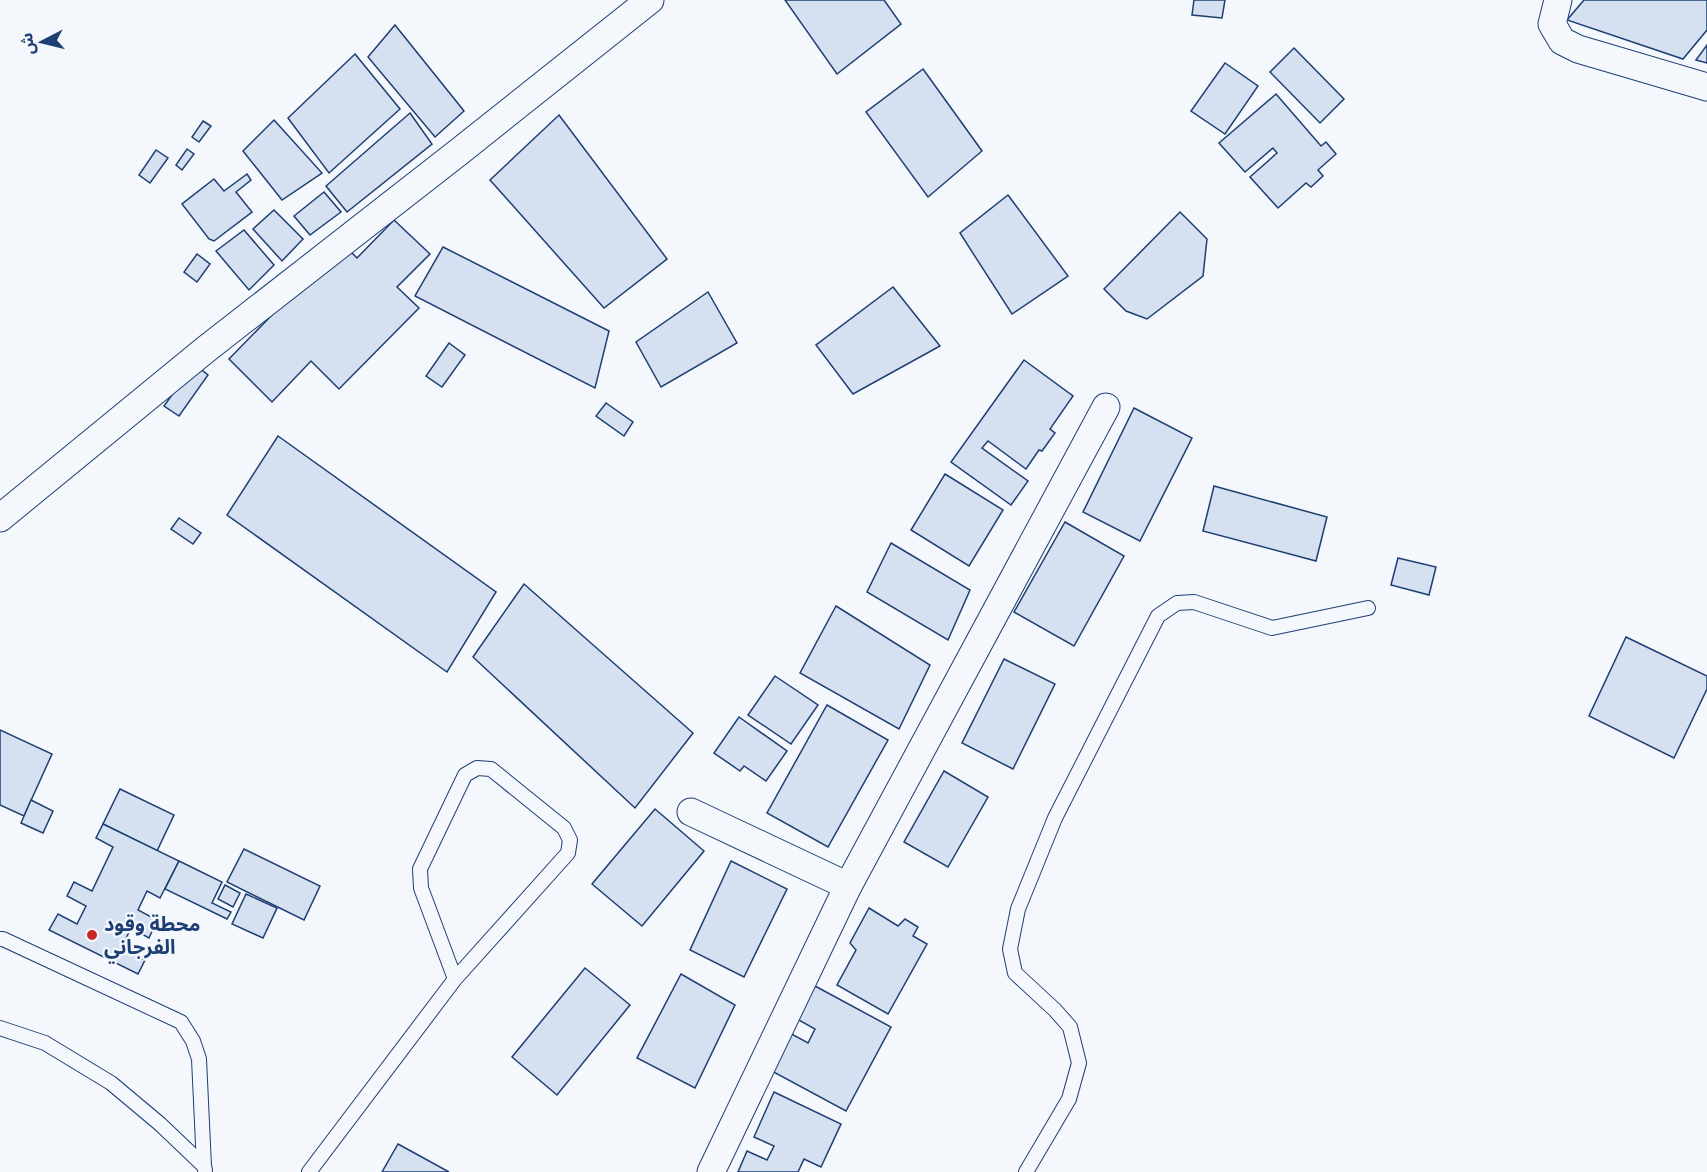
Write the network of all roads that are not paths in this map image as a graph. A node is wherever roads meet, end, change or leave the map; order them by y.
1 (650, 0) edge
2 (1557, 0) edge
3 (1707, 87) edge
4 (1106, 407) dead end
5 (0, 518) edge
6 (1368, 608) dead end
7 (691, 812) dead end
8 (848, 886) junction
9 (0, 939) edge
10 (455, 979) junction
11 (0, 1028) edge
12 (205, 1169) edge
13 (309, 1172) edge
14 (711, 1172) edge
15 (1026, 1172) edge

1 - 5 street
2 - 3 street
4 - 8 street
6 - 15 lane
7 - 8 street
8 - 14 street
9 - 12 lane
10 - 10 lane
10 - 13 lane
11 - 12 lane

